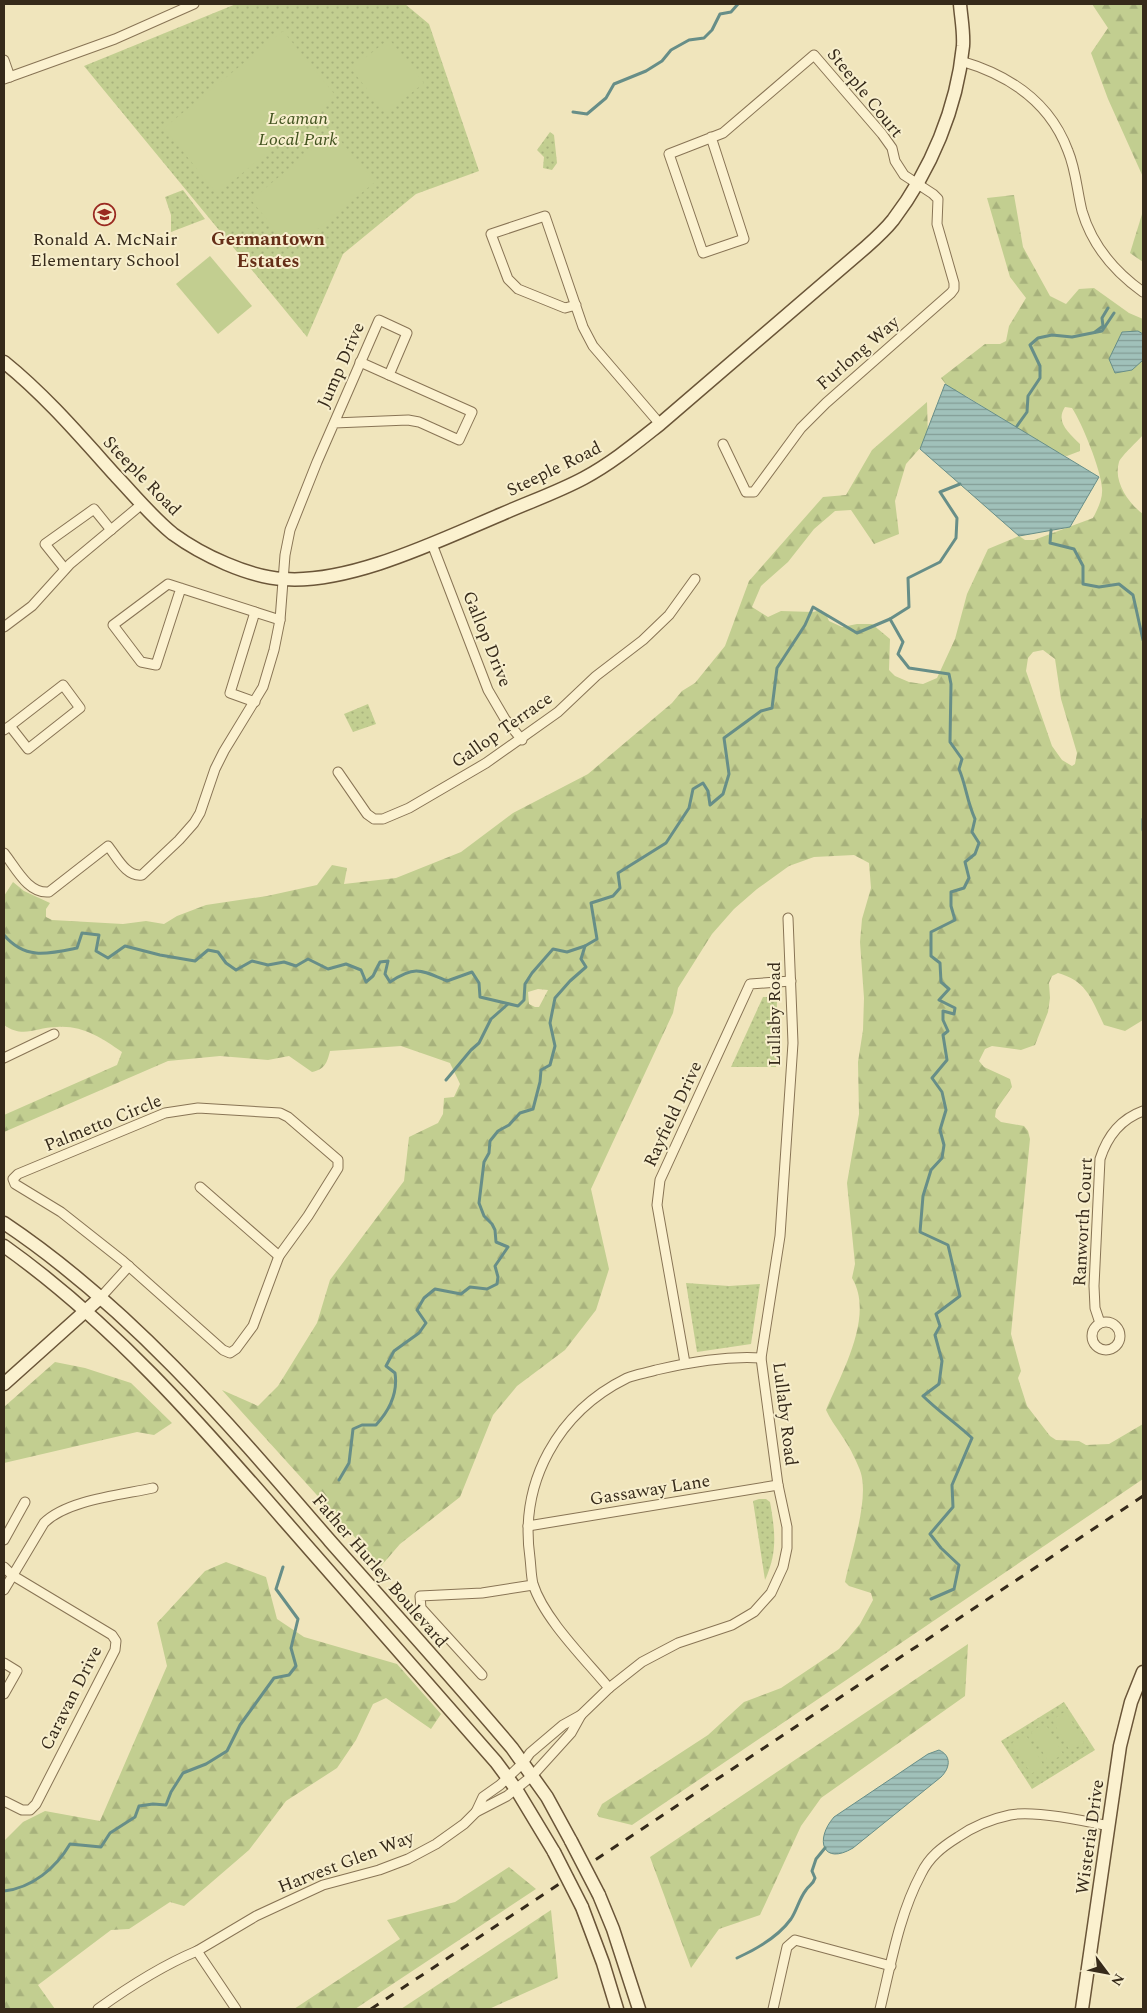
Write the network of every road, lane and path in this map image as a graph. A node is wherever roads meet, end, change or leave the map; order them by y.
1 (194, 4) edge
2 (960, 4) edge
3 (181, 6) edge
4 (4, 60) edge
5 (961, 61) junction
6 (7, 78) edge
7 (711, 137) junction
8 (918, 184) junction
9 (1143, 292) edge
10 (576, 305) junction
11 (4, 362) edge
12 (360, 362) junction
13 (389, 375) junction
14 (334, 423) junction
15 (660, 424) junction
16 (722, 444) dead end
17 (142, 504) junction
18 (111, 530) junction
19 (432, 544) junction
20 (65, 569) junction
21 (695, 579) dead end
22 (283, 580) junction
23 (181, 588) junction
24 (255, 612) junction
25 (280, 620) junction
26 (4, 627) edge
27 (255, 702) junction
28 (7, 728) edge
29 (522, 740) junction
30 (338, 772) dead end
31 (4, 853) edge
32 (788, 918) dead end
33 (790, 981) junction
34 (54, 1034) dead end
35 (4, 1058) edge
36 (1143, 1111) edge
37 (200, 1187) dead end
38 (4, 1223) edge
39 (4, 1246) edge
40 (279, 1256) junction
41 (129, 1266) junction
42 (101, 1297) junction
43 (86, 1311) junction
44 (1100, 1323) dead end
45 (761, 1358) junction
46 (685, 1363) junction
47 (4, 1384) edge
48 (778, 1485) junction
49 (153, 1488) dead end
50 (25, 1502) dead end
51 (528, 1526) junction
52 (4, 1540) edge
53 (4, 1567) edge
54 (12, 1575) junction
55 (534, 1585) junction
56 (4, 1590) edge
57 (4, 1663) edge
58 (1143, 1672) edge
59 (482, 1675) dead end
60 (609, 1688) junction
61 (4, 1694) edge
62 (581, 1715) junction
63 (523, 1763) junction
64 (532, 1776) junction
65 (508, 1777) junction
66 (516, 1790) junction
67 (4, 1801) edge
68 (476, 1812) junction
69 (1109, 1826) junction
70 (197, 1951) junction
71 (891, 1966) junction
72 (98, 2009) edge
73 (236, 2009) edge
74 (618, 2009) edge
75 (639, 2009) edge
76 (773, 2009) edge
77 (880, 2009) edge
78 (1082, 2009) edge

1 - 3 street
2 - 5 main road, Steeple Road
3 - 6 street
4 - 6 street
5 - 8 main road, Steeple Road
5 - 9 street
7 - 7 street, Steeple Court
7 - 8 street, Steeple Court
8 - 15 main road, Steeple Road
8 - 16 street, Furlong Way
10 - 10 street
10 - 15 street
11 - 17 main road, Steeple Road
12 - 13 street
12 - 13 street, Jump Drive
12 - 14 street, Jump Drive
13 - 14 street, Jump Drive
14 - 22 street, Jump Drive
15 - 19 main road, Steeple Road
17 - 18 street
17 - 22 main road, Steeple Road
18 - 20 street
18 - 20 street
19 - 22 main road, Steeple Road
19 - 29 street, Gallop Drive
20 - 26 street
21 - 29 street, Gallop Terrace
22 - 25 street, Jump Drive
23 - 23 street
23 - 24 street
24 - 25 street
24 - 27 street
25 - 27 street, Jump Drive
27 - 31 street, Jump Drive
28 - 28 street
29 - 30 street, Gallop Terrace
32 - 33 street, Lullaby Road
33 - 45 street, Lullaby Road
33 - 46 street, Rayfield Drive
34 - 35 street
36 - 44 street, Ranworth Court
37 - 40 street
38 - 42 main road, Father Hurley Boulevard
39 - 43 main road
40 - 41 street, Palmetto Circle
40 - 41 street, Palmetto Circle
41 - 42 street
42 - 43 main road
42 - 63 main road, Father Hurley Boulevard
43 - 47 main road
43 - 65 main road
45 - 46 street
45 - 48 street, Lullaby Road
46 - 51 street
48 - 51 street, Gassaway Lane
48 - 60 street, Lullaby Road
49 - 54 street
50 - 52 street
51 - 55 street
53 - 54 street, Caravan Drive
54 - 56 street
54 - 67 street, Caravan Drive
55 - 59 street
55 - 60 street
57 - 61 street
58 - 69 main road, Wisteria Drive
60 - 62 street, Lullaby Road
62 - 63 street, Lullaby Road
62 - 64 street, Lullaby Road
63 - 64 main road, Father Hurley Boulevard
63 - 65 street, Harvest Glen Way
64 - 66 street, Harvest Glen Way
64 - 75 main road, Father Hurley Boulevard, bridge
65 - 66 main road
65 - 68 street, Harvest Glen Way
66 - 68 street, Harvest Glen Way
66 - 74 main road, bridge
68 - 70 street, Harvest Glen Way
69 - 71 street
69 - 78 main road, Wisteria Drive
70 - 72 street, Harvest Glen Way
70 - 73 street
71 - 76 street
71 - 77 street

